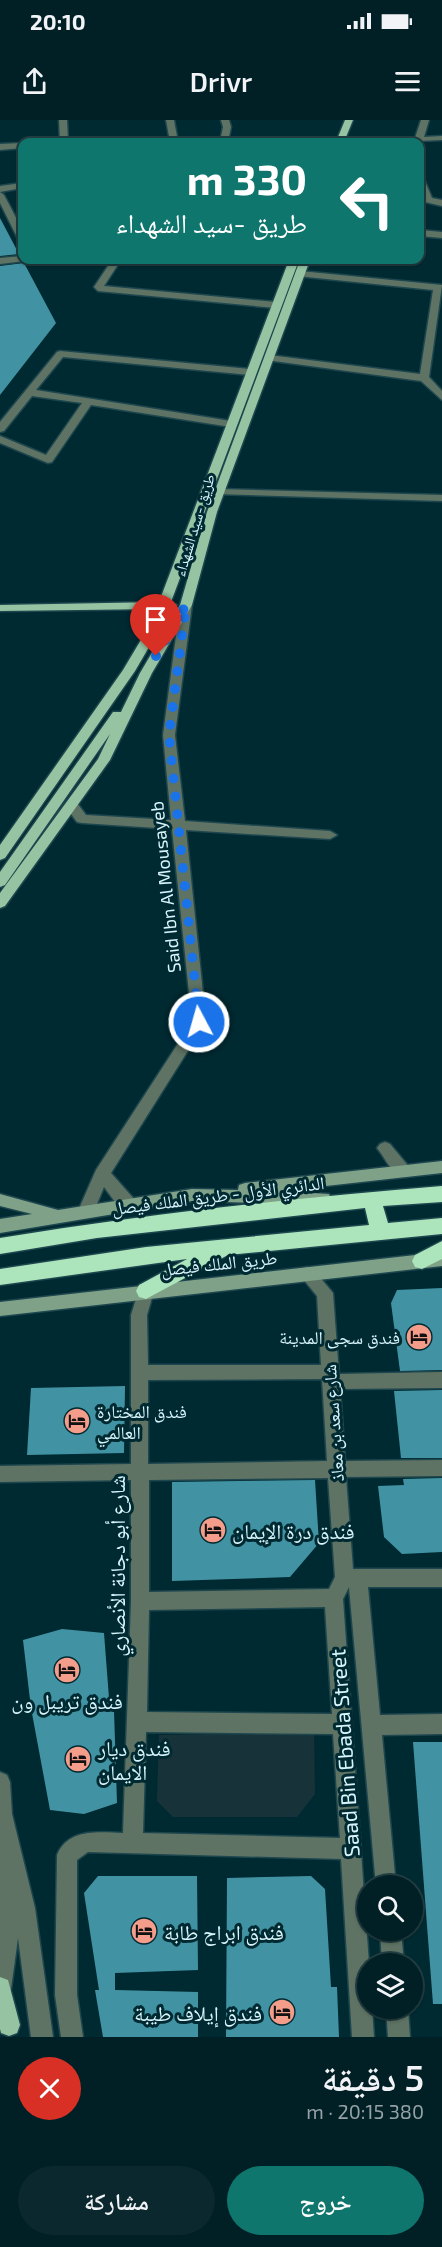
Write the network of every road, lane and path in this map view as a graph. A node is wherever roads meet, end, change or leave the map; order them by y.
1 (63, 120) edge
2 (170, 120) edge
3 (225, 120) edge
4 (349, 120) edge
5 (358, 120) edge
6 (425, 120) edge
7 (64, 138) edge
8 (173, 138) edge
9 (227, 138) edge
10 (342, 138) edge
11 (351, 138) edge
12 (420, 138) edge
13 (442, 138) edge
14 (424, 140) edge
15 (18, 146) edge
16 (0, 147) edge
17 (18, 187) edge
18 (0, 189) edge
19 (0, 195) edge
20 (424, 199) edge
21 (442, 203) edge
22 (18, 223) edge
23 (424, 234) edge
24 (442, 236) edge
25 (18, 259) edge
26 (0, 261) edge
27 (113, 264) edge
28 (292, 264) edge
29 (304, 264) edge
30 (300, 274) junction
31 (440, 288) edge
32 (276, 304) junction
33 (438, 326) edge
34 (268, 358) junction
35 (250, 372) junction
36 (424, 378) junction
37 (29, 392) junction
38 (442, 397) edge
39 (89, 401) junction
40 (231, 424) junction
41 (0, 429) edge
42 (0, 439) edge
43 (219, 492) junction
44 (442, 498) edge
45 (162, 605) junction
46 (186, 605) junction
47 (0, 608) edge
48 (146, 673) junction
49 (72, 806) junction
50 (178, 824) junction
51 (330, 835) dead end
52 (0, 855) edge
53 (0, 882) edge
54 (0, 903) edge
55 (385, 1149) dead end
56 (442, 1167) edge
57 (404, 1172) junction
58 (102, 1174) junction
59 (442, 1194) edge
60 (192, 1195) junction
61 (0, 1200) edge
62 (363, 1200) junction
63 (128, 1204) junction
64 (86, 1211) junction
65 (61, 1215) junction
66 (0, 1226) edge
67 (442, 1226) edge
68 (380, 1232) junction
69 (0, 1246) edge
70 (227, 1247) junction
71 (442, 1249) edge
72 (442, 1260) edge
73 (422, 1261) junction
74 (308, 1274) junction
75 (0, 1278) edge
76 (146, 1291) junction
77 (0, 1309) edge
78 (139, 1373) junction
79 (330, 1377) junction
80 (442, 1380) edge
81 (442, 1468) edge
82 (336, 1470) junction
83 (139, 1472) junction
84 (0, 1474) edge
85 (351, 1578) junction
86 (442, 1578) edge
87 (334, 1598) junction
88 (140, 1601) junction
89 (137, 1722) junction
90 (342, 1724) junction
91 (442, 1724) edge
92 (371, 1725) junction
93 (0, 1782) edge
94 (2, 1814) junction
95 (133, 1842) junction
96 (351, 1849) junction
97 (385, 1875) edge
98 (0, 1988) edge
99 (398, 2019) edge
100 (9, 2025) dead end
101 (42, 2037) edge
102 (72, 2037) edge
103 (363, 2037) edge
104 (399, 2037) edge

1 - 7 street
2 - 8 street
3 - 9 street
4 - 10 main road
5 - 11 main road
6 - 12 street
13 - 14 street
15 - 16 street
17 - 18 street
19 - 22 street
20 - 21 street
23 - 24 street
25 - 26 street
27 - 32 street
28 - 32 main road, طريق -سيد الشهداء
29 - 30 main road, طريق -سيد الشهداء
30 - 31 street
30 - 34 main road, طريق -سيد الشهداء
31 - 33 street
32 - 35 main road, طريق -سيد الشهداء
33 - 36 street
34 - 36 street
34 - 43 main road, طريق -سيد الشهداء
35 - 37 street
35 - 40 main road, طريق -سيد الشهداء
36 - 38 street
37 - 39 street
37 - 41 street
39 - 40 street
39 - 42 street
40 - 45 main road, طريق -سيد الشهداء
43 - 44 street
43 - 46 main road, طريق -سيد الشهداء
45 - 46 main road
45 - 47 main road
45 - 52 main road, طريق -سيد الشهداء
46 - 48 main road, طريق -سيد الشهداء
46 - 50 street, Said Ibn Al Mousayeb
48 - 49 main road, طريق -سيد الشهداء
48 - 53 main road
49 - 50 street
49 - 54 main road, طريق -سيد الشهداء
50 - 51 street
50 - 58 street, Said Ibn Al Mousayeb
55 - 57 street
56 - 57 main road
57 - 60 main road
58 - 63 street
58 - 64 street, Said Ibn Al Mousayeb
59 - 62 highway, الدائري الأول - طريق الملك فيصل
60 - 62 main road
60 - 63 main road
61 - 65 main road
62 - 68 highway
62 - 69 highway, الدائري الأول - طريق الملك فيصل
63 - 64 main road
64 - 65 main road
65 - 66 main road
67 - 68 highway
68 - 70 highway
70 - 75 highway
70 - 76 highway
71 - 73 highway
72 - 73 main road, طريق الملك فيصل
73 - 74 main road, طريق الملك فيصل
74 - 76 main road, طريق الملك فيصل
74 - 79 street, شارع سعد بن معاذ
76 - 77 main road, طريق الملك فيصل
76 - 78 street, شارع أبو دجانة الأنصاري
78 - 79 street
78 - 83 street, شارع أبو دجانة الأنصاري
79 - 80 street
79 - 82 street, شارع سعد بن معاذ
81 - 82 street
82 - 83 street
82 - 85 street, شارع سعد بن معاذ
83 - 84 street
83 - 88 street, شارع أبو دجانة الأنصاري
85 - 86 street
85 - 87 street
85 - 92 street, شارع سعد بن معاذ
87 - 88 street
87 - 90 street, Saad Bin Ebada Street
88 - 89 street, شارع أبو دجانة الأنصاري
89 - 90 street
89 - 95 street, شارع أبو دجانة الأنصاري
90 - 96 street, Saad Bin Ebada Street
91 - 92 street
92 - 97 street, شارع سعد بن معاذ
93 - 94 street
94 - 98 street
94 - 101 street
95 - 96 street
95 - 102 street
96 - 103 street, Saad Bin Ebada Street
98 - 100 main road
99 - 104 street

